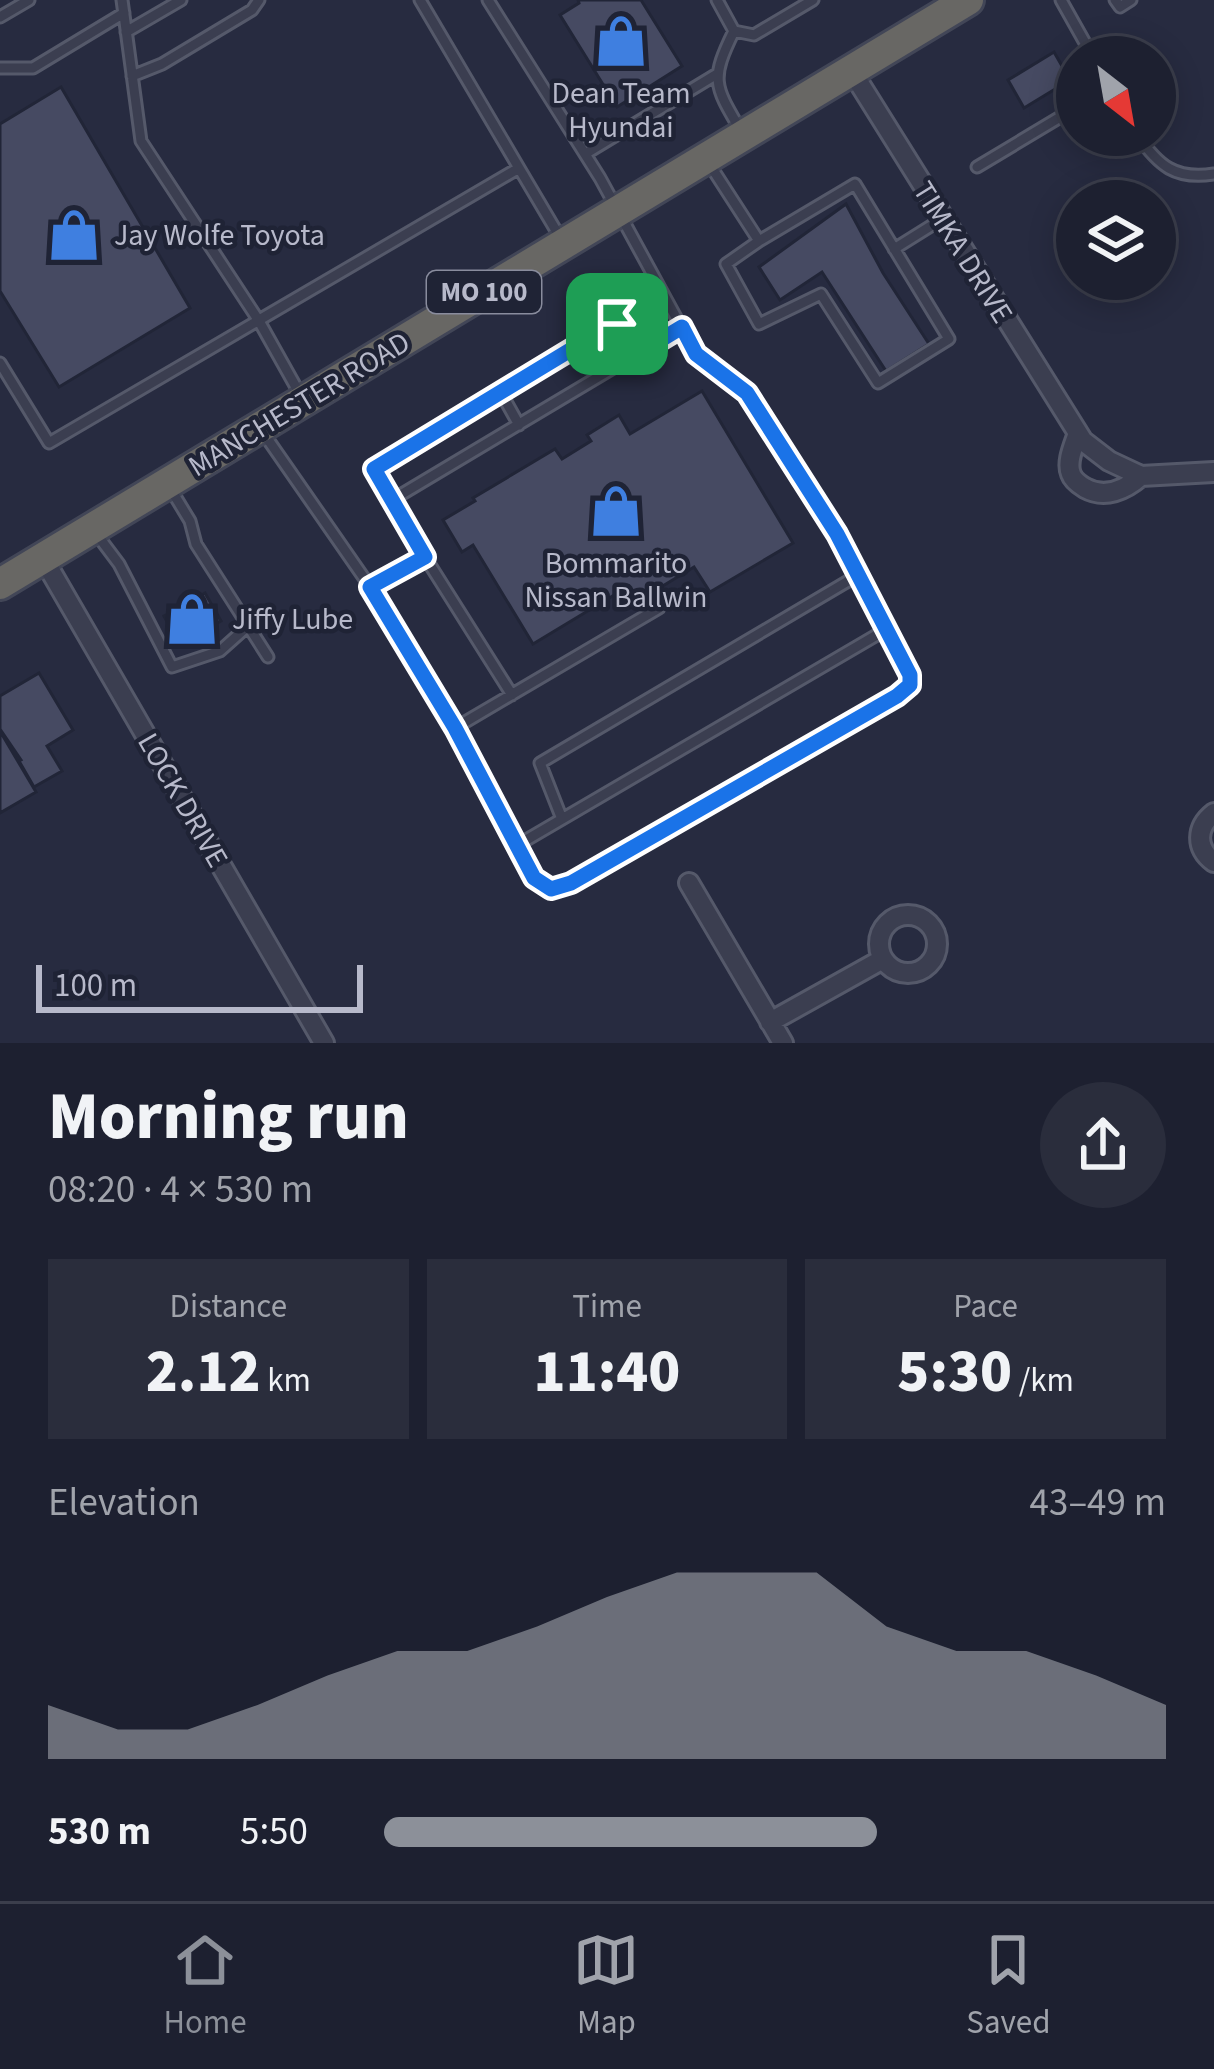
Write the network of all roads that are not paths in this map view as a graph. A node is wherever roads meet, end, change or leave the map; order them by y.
1 (28, 0) edge
2 (122, 0) edge
3 (181, 0) edge
4 (259, 0) edge
5 (420, 0) edge
6 (488, 0) edge
7 (717, 0) edge
8 (813, 0) edge
9 (968, 0) edge
10 (1061, 0) edge
11 (1115, 0) edge
12 (1131, 0) edge
13 (124, 13) junction
14 (0, 17) edge
15 (126, 32) junction
16 (734, 32) junction
17 (1082, 36) edge
18 (0, 68) edge
19 (851, 70) junction
20 (716, 74) junction
21 (132, 76) junction
22 (1056, 120) edge
23 (743, 135) junction
24 (585, 154) junction
25 (1151, 156) edge
26 (706, 158) junction
27 (977, 167) dead end
28 (519, 168) junction
29 (1214, 174) edge
30 (618, 212) junction
31 (942, 219) junction
32 (758, 242) junction
33 (564, 243) junction
34 (894, 249) junction
35 (259, 321) junction
36 (682, 327) junction
37 (644, 350) junction
38 (0, 363) edge
39 (500, 392) junction
40 (304, 400) junction
41 (519, 425) junction
42 (259, 427) junction
43 (1078, 434) junction
44 (1214, 472) edge
45 (1141, 476) junction
46 (167, 483) junction
47 (392, 500) junction
48 (92, 528) junction
49 (425, 557) junction
50 (43, 558) junction
51 (860, 574) junction
52 (0, 584) edge
53 (370, 587) junction
54 (658, 608) dead end
55 (248, 626) junction
56 (887, 629) junction
57 (268, 656) dead end
58 (512, 695) junction
59 (455, 728) junction
60 (1214, 813) edge
61 (562, 819) junction
62 (516, 846) junction
63 (1214, 862) edge
64 (689, 883) dead end
65 (883, 959) dead end
66 (770, 1022) junction
67 (324, 1043) edge
68 (783, 1043) edge

1 - 14 lane
2 - 13 lane
3 - 15 lane
4 - 21 lane
5 - 28 lane
6 - 24 lane
7 - 16 lane
8 - 16 lane
9 - 19 highway, MANCHESTER ROAD / MO 100
10 - 17 lane
11 - 12 lane
13 - 15 lane
13 - 18 lane
15 - 21 lane
16 - 20 lane
19 - 23 highway, MANCHESTER ROAD / MO 100
19 - 31 street, TIMKA DRIVE
20 - 23 lane
20 - 24 lane
21 - 35 lane
22 - 27 lane
23 - 26 highway, MANCHESTER ROAD / MO 100
24 - 30 lane
25 - 29 lane
26 - 30 highway, MANCHESTER ROAD / MO 100
26 - 32 lane
28 - 33 lane
28 - 35 lane
30 - 33 highway, MANCHESTER ROAD / MO 100
30 - 36 lane
31 - 34 lane
31 - 43 street, TIMKA DRIVE
32 - 34 lane
32 - 34 lane
33 - 40 highway, MANCHESTER ROAD / MO 100
35 - 38 lane
35 - 40 lane
36 - 37 lane
36 - 51 lane
37 - 39 lane
37 - 41 lane
39 - 41 lane
39 - 47 lane
40 - 42 highway, MANCHESTER ROAD / MO 100
41 - 47 lane
42 - 46 highway, MANCHESTER ROAD / MO 100
42 - 53 lane
43 - 45 street, TIMKA DRIVE
43 - 45 street, TIMKA DRIVE
44 - 45 street, TIMKA DRIVE
46 - 48 highway, MANCHESTER ROAD / MO 100
46 - 55 lane
47 - 49 lane
48 - 50 highway, MANCHESTER ROAD / MO 100
48 - 55 lane
49 - 53 lane
49 - 58 lane
50 - 52 highway, MANCHESTER ROAD / MO 100
50 - 67 street, LOCK DRIVE
51 - 56 lane
51 - 61 lane
53 - 59 lane
54 - 58 lane
55 - 57 lane
56 - 61 lane
56 - 62 lane
58 - 59 lane
59 - 62 lane
60 - 63 street
61 - 62 lane
64 - 66 street
65 - 66 street
66 - 68 street

